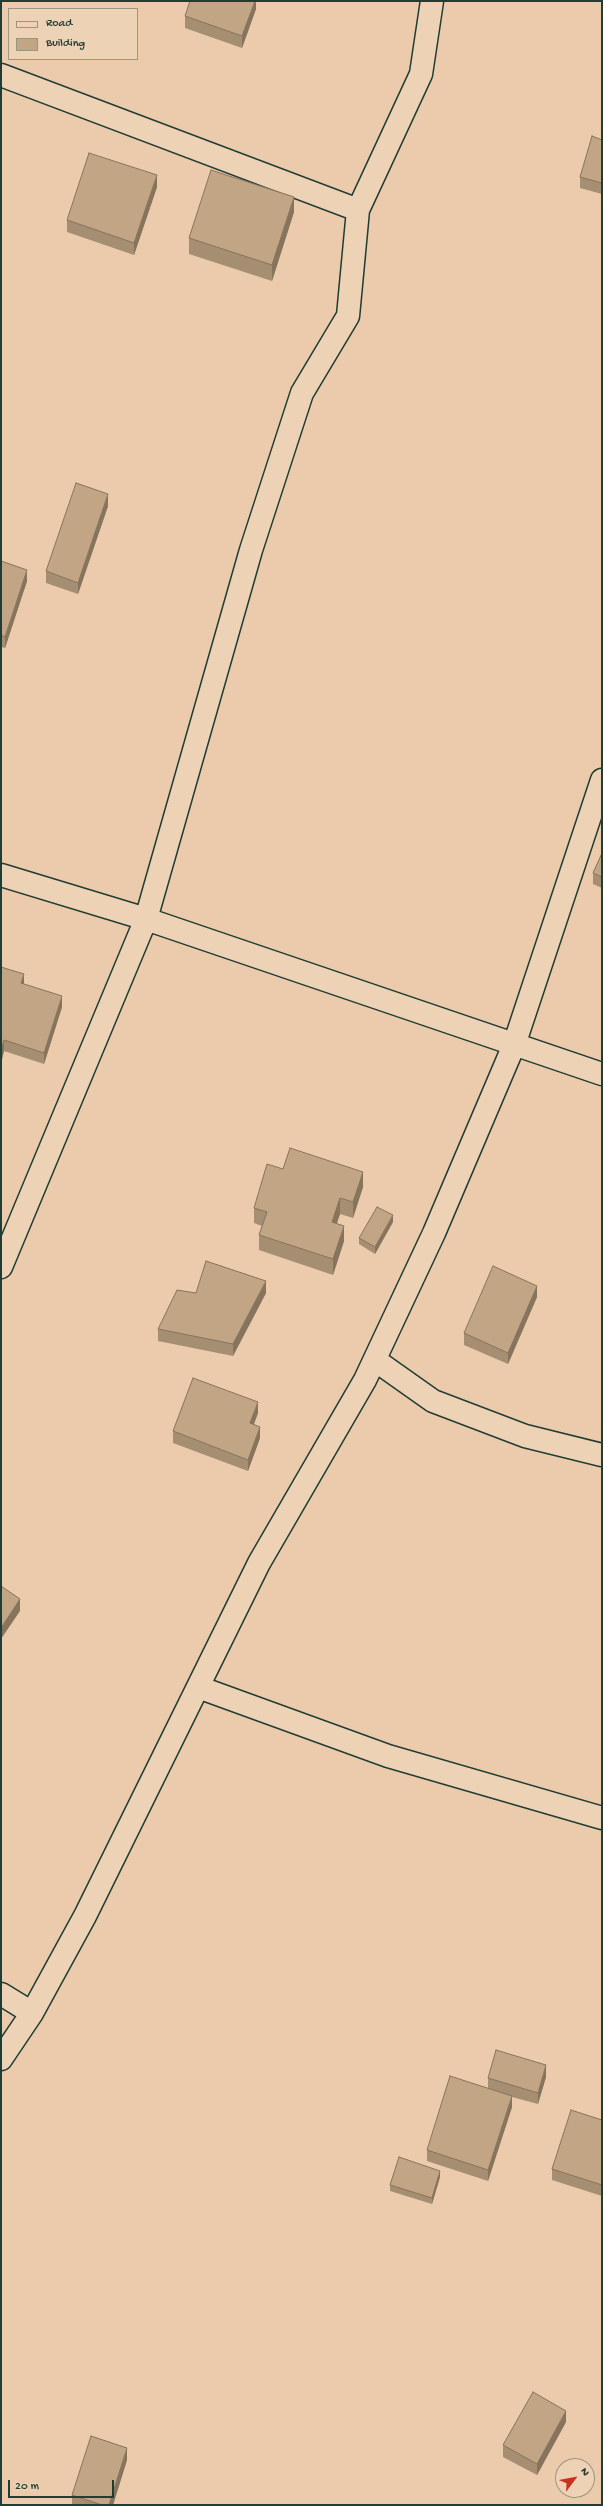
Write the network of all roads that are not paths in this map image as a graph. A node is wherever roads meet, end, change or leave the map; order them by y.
1 (432, 1) edge
2 (1, 74) edge
3 (358, 210) junction
4 (602, 780) edge
5 (1, 875) edge
6 (146, 919) junction
7 (514, 1045) junction
8 (602, 1074) edge
9 (1, 1267) edge
10 (375, 1360) junction
11 (602, 1456) edge
12 (198, 1687) junction
13 (602, 1818) edge
14 (1, 1994) edge
15 (32, 2013) junction
16 (1, 2059) edge

1 - 3 street
2 - 3 street
3 - 6 street
4 - 7 street
5 - 6 street
6 - 7 street
6 - 9 street
7 - 8 street
7 - 10 street
10 - 11 street
10 - 12 street
12 - 13 street
12 - 15 street
14 - 15 street
15 - 16 street

